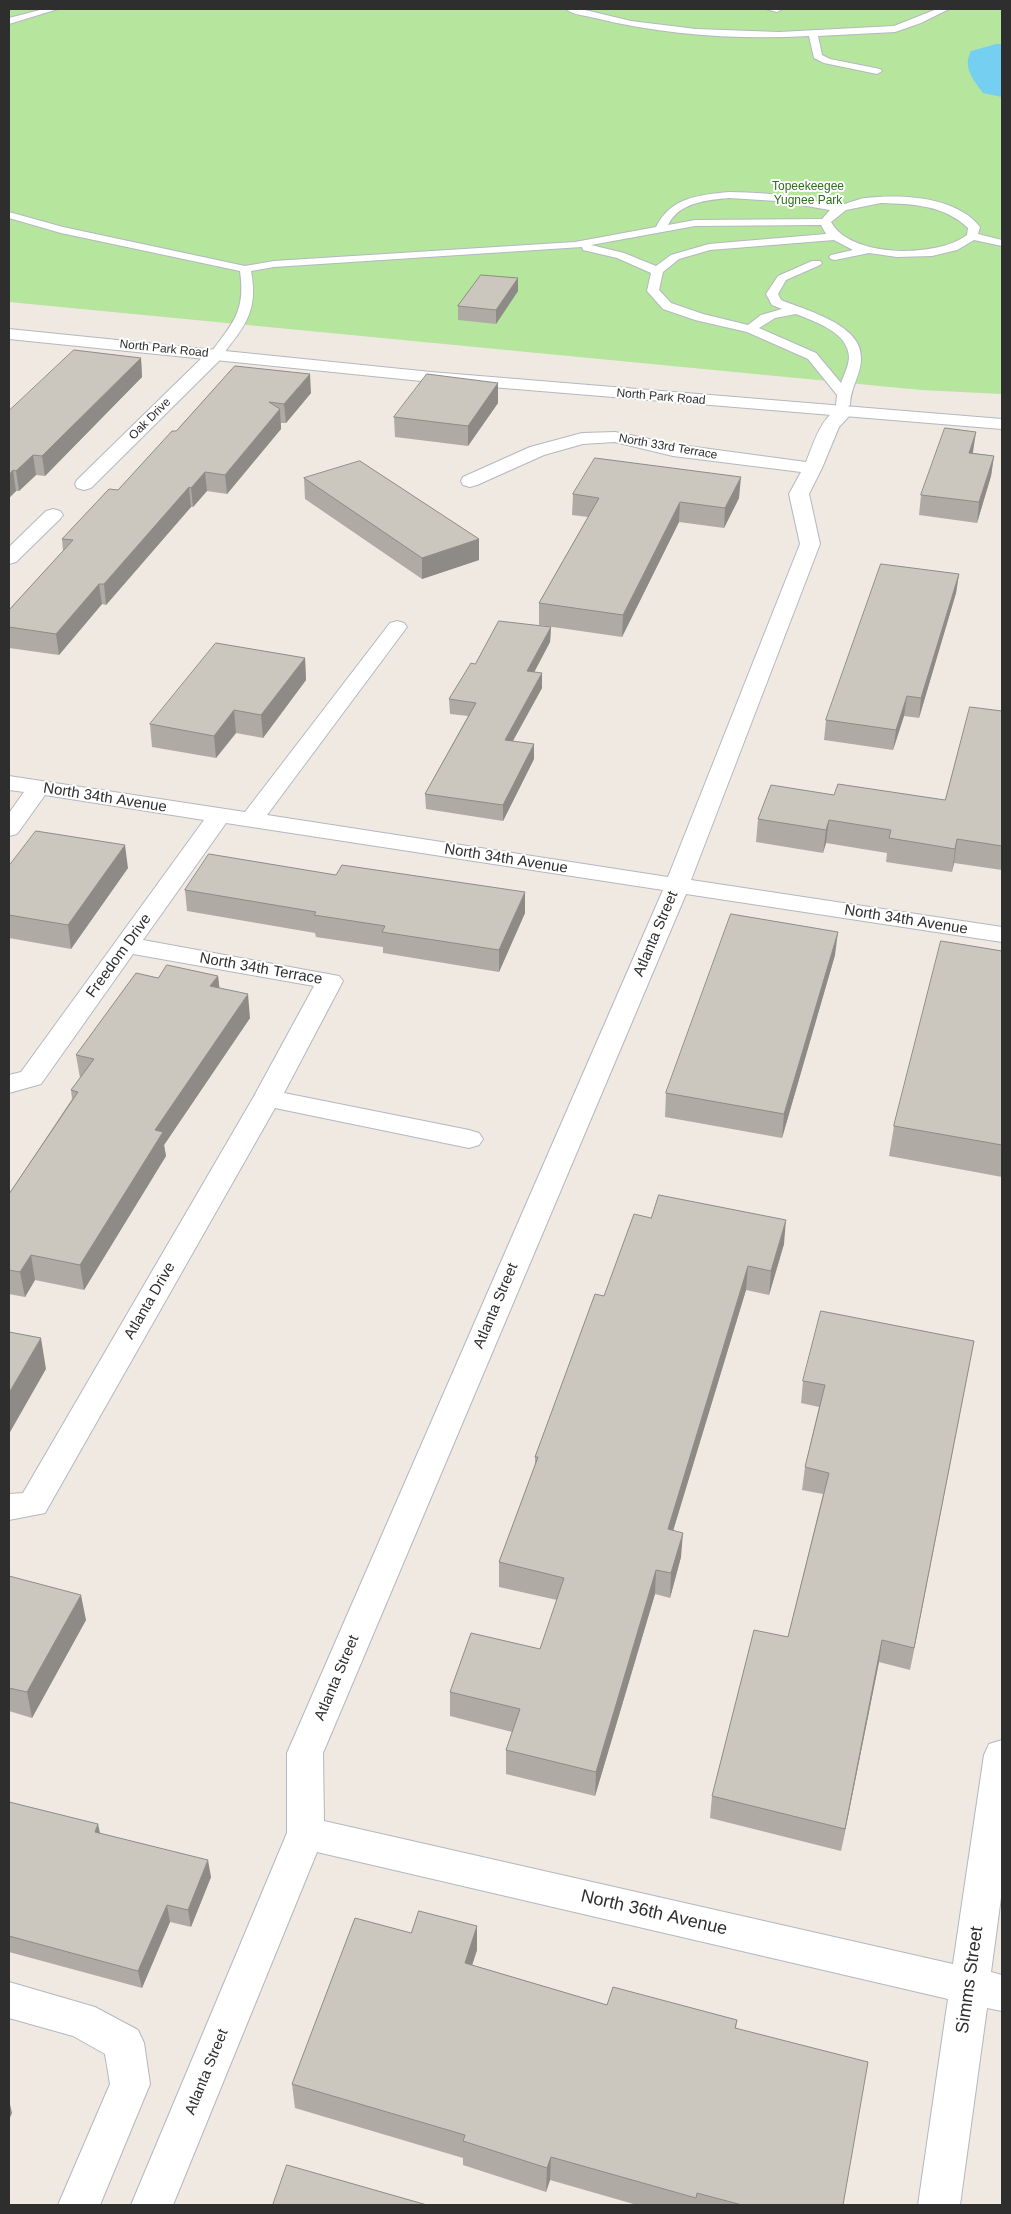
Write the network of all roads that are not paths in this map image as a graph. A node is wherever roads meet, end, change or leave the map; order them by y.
1 (53, 9) edge
2 (571, 9) edge
3 (771, 9) edge
4 (777, 9) edge
5 (944, 9) edge
6 (9, 21) edge
7 (812, 33) junction
8 (877, 72) dead end
9 (840, 208) junction
10 (9, 215) edge
11 (825, 222) junction
12 (661, 228) junction
13 (972, 236) junction
14 (834, 237) junction
15 (1002, 243) edge
16 (575, 245) junction
17 (869, 250) junction
18 (835, 256) dead end
19 (816, 263) dead end
20 (245, 269) junction
21 (657, 271) junction
22 (795, 311) junction
23 (750, 329) junction
24 (9, 334) edge
25 (216, 354) junction
26 (435, 361) dead end
27 (320, 365) junction
28 (823, 392) dead end
29 (850, 401) junction
30 (1002, 424) edge
31 (813, 468) junction
32 (470, 481) dead end
33 (84, 484) dead end
34 (53, 515) dead end
35 (9, 558) edge
36 (396, 627) dead end
37 (9, 783) edge
38 (39, 788) junction
39 (220, 815) junction
40 (252, 819) junction
41 (9, 829) edge
42 (677, 886) junction
43 (1002, 935) edge
44 (126, 945) junction
45 (9, 1084) edge
46 (267, 1098) junction
47 (469, 1139) dead end
48 (21, 1505) edge
49 (1002, 1755) edge
50 (306, 1833) junction
51 (986, 1989) edge
52 (9, 2000) edge
53 (79, 2205) edge
54 (152, 2205) edge
55 (939, 2205) edge

1 - 6 lane
2 - 7 lane
3 - 4 lane
5 - 7 lane
7 - 8 lane
9 - 11 lane
9 - 12 lane
9 - 13 lane
10 - 20 lane
11 - 12 lane
11 - 14 lane
12 - 16 lane
13 - 15 lane
13 - 17 lane
14 - 17 lane
14 - 21 lane
16 - 20 lane
16 - 21 lane
17 - 18 lane
19 - 22 lane
20 - 25 lane
21 - 23 lane
22 - 23 lane
22 - 29 lane
23 - 29 lane
24 - 25 street, North Park Road
25 - 27 street, North Park Road
25 - 33 street, Oak Drive
26 - 27 street, North Park Road
27 - 29 street, North Park Road
28 - 29 street, North Park Road
29 - 30 street, North Park Road
29 - 31 street, Atlanta Street
31 - 32 street, North 33rd Terrace
31 - 42 street, Atlanta Street
34 - 35 street
36 - 40 street
37 - 38 street, North 34th Avenue
38 - 39 street, North 34th Avenue
38 - 41 street
39 - 40 street, North 34th Avenue
39 - 44 street, Freedom Drive
40 - 42 street, North 34th Avenue
42 - 43 street, North 34th Avenue
42 - 50 street, Atlanta Street
44 - 45 street, Freedom Drive
44 - 46 street, North 34th Terrace
46 - 47 street
46 - 48 street, Atlanta Drive
49 - 51 street, Simms Street
50 - 51 street, North 36th Avenue
50 - 54 street, Atlanta Street
51 - 55 street, Simms Street
52 - 53 street

